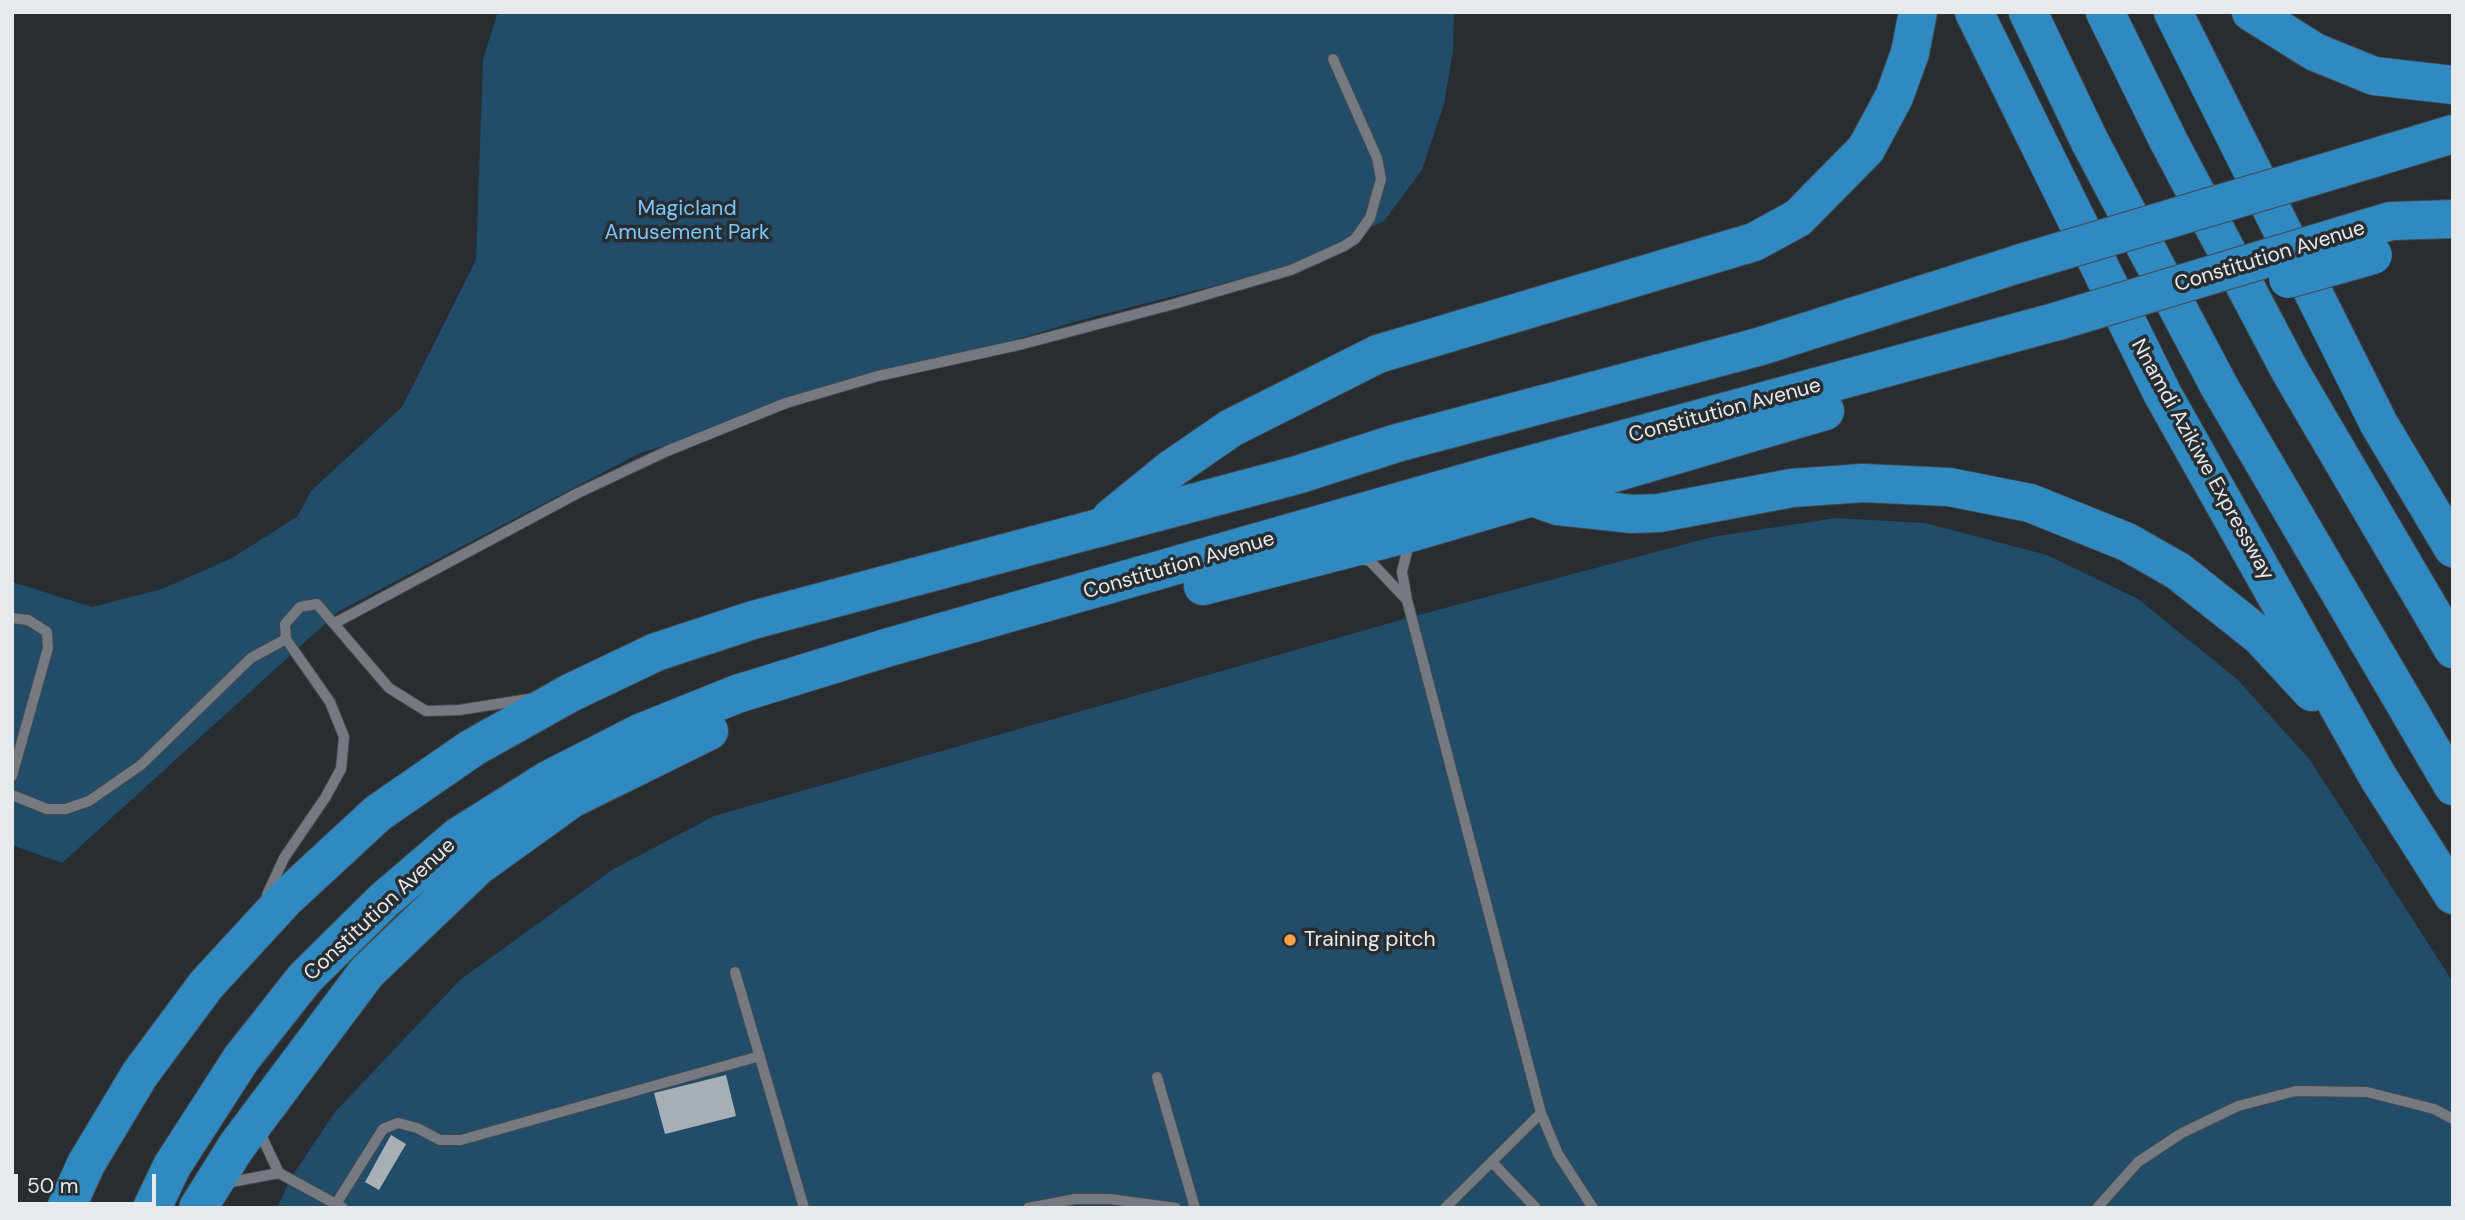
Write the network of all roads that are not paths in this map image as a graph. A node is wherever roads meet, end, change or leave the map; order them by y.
1 (1917, 12) edge
2 (1974, 12) edge
3 (2028, 12) edge
4 (2105, 12) edge
5 (2173, 12) edge
6 (2251, 12) edge
7 (1333, 59) dead end
8 (2453, 85) edge
9 (2453, 134) edge
10 (2453, 219) edge
11 (2453, 233) edge
12 (2376, 235) junction
13 (2064, 331) junction
14 (2010, 334) junction
15 (1974, 366) junction
16 (2379, 424) junction
17 (1512, 492) junction
18 (2453, 499) edge
19 (1419, 518) junction
20 (1098, 528) junction
21 (2453, 548) edge
22 (1330, 553) junction
23 (1406, 600) junction
24 (12, 618) edge
25 (335, 624) junction
26 (286, 639) junction
27 (2453, 649) edge
28 (570, 693) junction
29 (12, 776) edge
30 (2378, 777) junction
31 (2453, 786) edge
32 (12, 795) edge
33 (478, 866) junction
34 (2453, 895) edge
35 (249, 938) junction
36 (735, 972) dead end
37 (305, 978) junction
38 (760, 1056) junction
39 (1157, 1077) dead end
40 (1541, 1113) junction
41 (2453, 1119) edge
42 (254, 1122) junction
43 (1492, 1162) junction
44 (279, 1172) junction
45 (205, 1197) edge
46 (1456, 1198) junction
47 (340, 1206) edge
48 (66, 1208) edge
49 (152, 1208) edge
50 (804, 1208) edge
51 (1028, 1208) edge
52 (1176, 1208) edge
53 (1195, 1208) edge
54 (1445, 1208) edge
55 (1466, 1208) edge
56 (1536, 1208) edge
57 (1592, 1208) edge
58 (2097, 1208) edge

1 - 20 highway
2 - 30 highway, Nnamdi Azikiwe Expressway
3 - 31 highway
4 - 27 highway
5 - 16 highway
6 - 8 highway
7 - 25 lane
9 - 20 highway, bridge
10 - 12 highway
11 - 12 highway
12 - 13 highway, Constitution Avenue, bridge
13 - 14 highway, Constitution Avenue
13 - 15 highway
14 - 15 highway
14 - 17 highway, Constitution Avenue
15 - 17 highway
16 - 18 highway
16 - 21 highway
17 - 19 highway, Constitution Avenue
17 - 30 highway
19 - 22 highway
19 - 23 lane
19 - 37 highway, Constitution Avenue
20 - 28 highway
22 - 23 lane
22 - 33 highway
23 - 40 lane
24 - 29 lane
25 - 26 lane
25 - 28 lane
26 - 32 lane
26 - 35 lane
28 - 35 highway
30 - 34 highway, Nnamdi Azikiwe Expressway
33 - 37 highway
33 - 42 highway
35 - 48 highway
36 - 38 lane
37 - 49 highway, Constitution Avenue
38 - 47 lane
38 - 50 lane
39 - 53 lane
40 - 43 lane
40 - 57 lane
41 - 58 lane
42 - 44 lane
42 - 45 highway
43 - 46 lane
43 - 56 lane
44 - 45 lane
44 - 47 lane
46 - 54 lane
46 - 55 lane
51 - 52 lane

